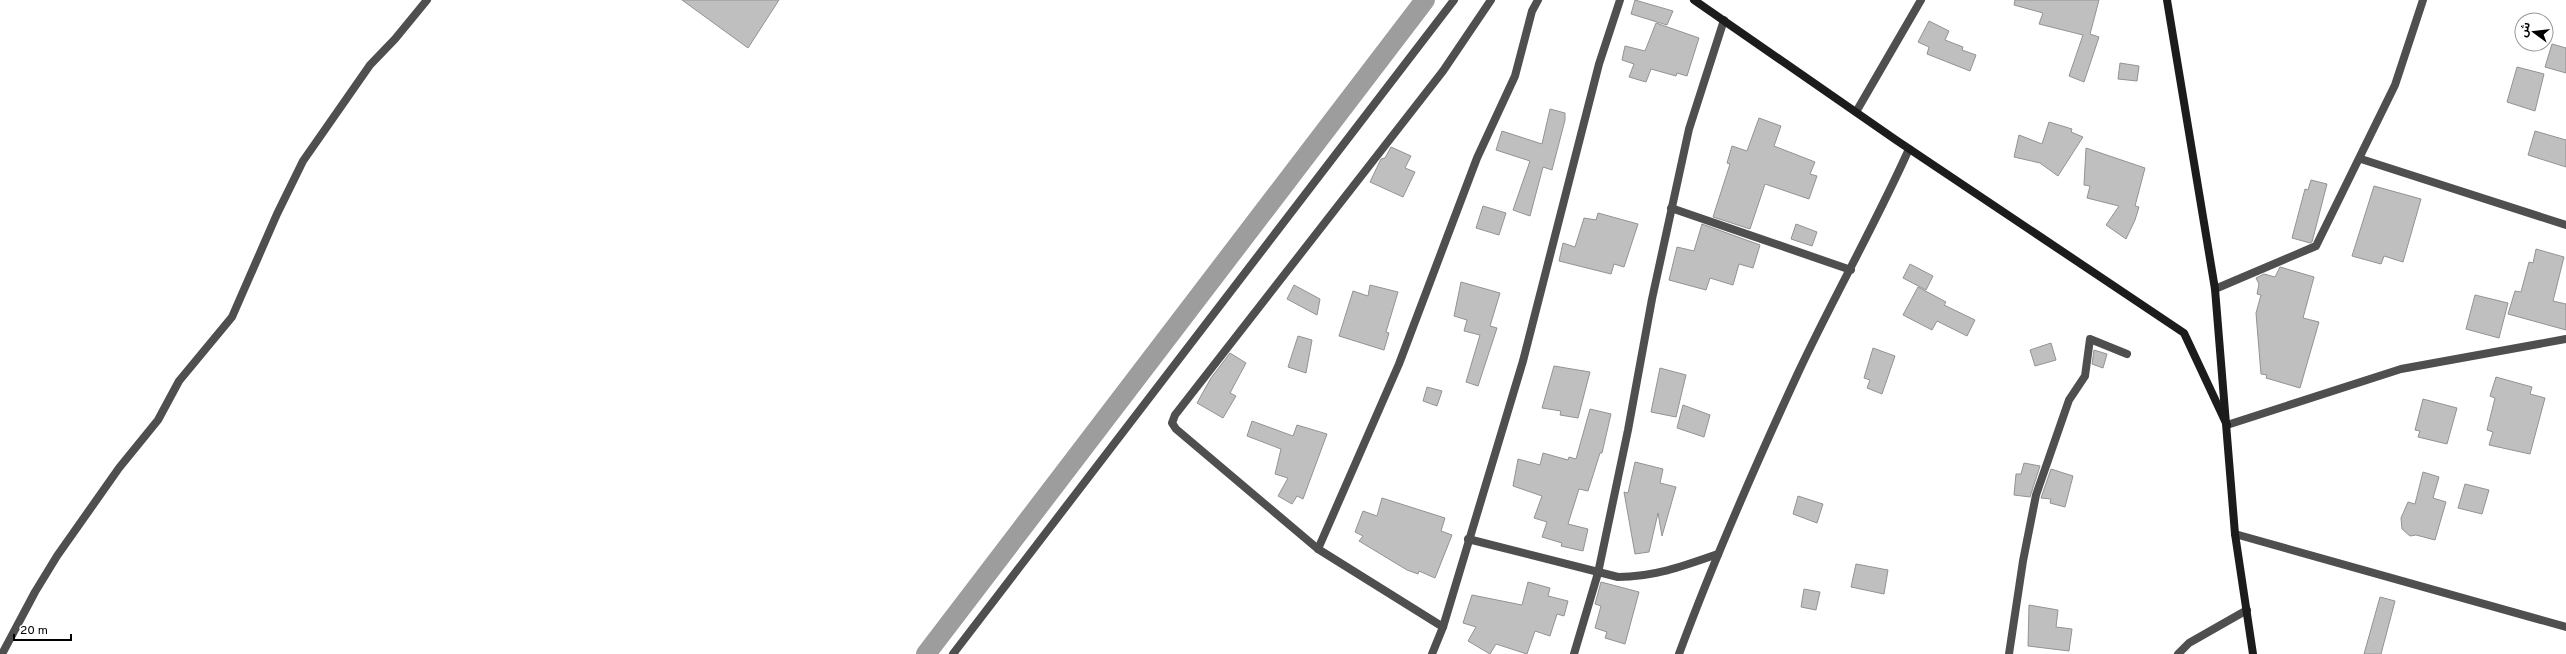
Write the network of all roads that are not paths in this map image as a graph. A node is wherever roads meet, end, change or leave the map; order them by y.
1 (427, 0) edge
2 (1454, 0) edge
3 (1491, 0) edge
4 (1538, 0) edge
5 (1620, 0) edge
6 (1694, 0) edge
7 (1921, 0) edge
8 (2167, 0) edge
9 (2423, 0) edge
10 (1724, 20) junction
11 (1856, 112) junction
12 (1909, 149) junction
13 (2361, 159) junction
14 (1671, 208) junction
15 (2566, 225) edge
16 (1850, 270) junction
17 (2214, 289) junction
18 (2566, 339) edge
19 (2127, 354) dead end
20 (2227, 425) junction
21 (2235, 534) junction
22 (1468, 539) junction
23 (1318, 548) junction
24 (1718, 554) junction
25 (1598, 573) junction
26 (2247, 610) junction
27 (1443, 627) junction
28 (2566, 627) edge
29 (2, 654) edge
30 (953, 654) edge
31 (1432, 654) edge
32 (1574, 654) edge
33 (1679, 654) edge
34 (2009, 654) edge
35 (2178, 654) edge
36 (2253, 654) edge

1 - 29 street
2 - 30 street
3 - 23 street
4 - 23 street
5 - 22 street
6 - 10 street
7 - 11 street
8 - 17 street
9 - 13 street
10 - 11 street
10 - 14 street
11 - 12 street
12 - 16 street
12 - 20 street
13 - 15 street
13 - 17 street
14 - 16 street
14 - 25 street
16 - 24 street
17 - 20 street
18 - 20 street
19 - 34 street
20 - 21 street
21 - 26 street
21 - 28 street
22 - 25 street
22 - 27 street
23 - 27 street
24 - 25 street
24 - 33 street
25 - 32 street
26 - 35 street
26 - 36 street
27 - 31 street

